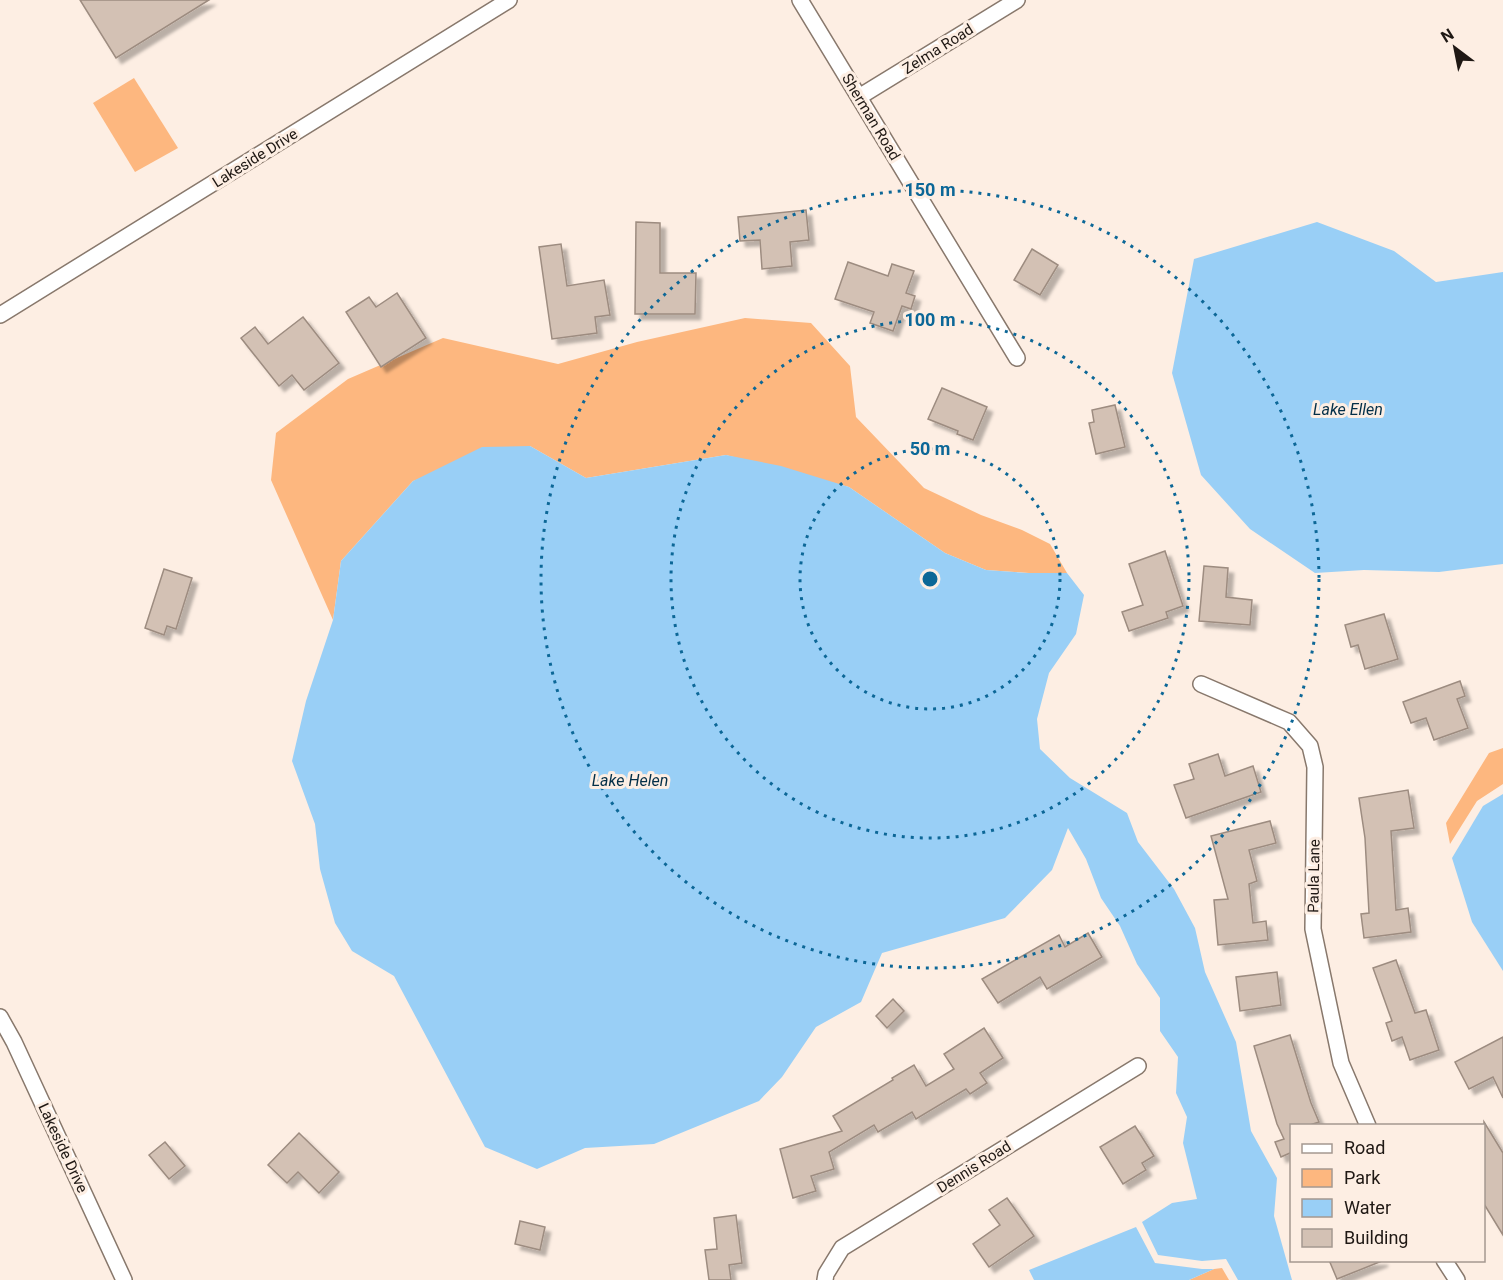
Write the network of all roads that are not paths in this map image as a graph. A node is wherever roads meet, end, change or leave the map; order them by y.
1 (509, 0) edge
2 (800, 0) edge
3 (1017, 0) edge
4 (859, 97) junction
5 (0, 315) edge
6 (1017, 358) dead end
7 (1201, 684) dead end
8 (0, 1017) edge
9 (1138, 1066) dead end
10 (1368, 1124) edge
11 (1445, 1262) edge
12 (124, 1280) edge
13 (825, 1280) edge
14 (1456, 1280) edge

1 - 5 street, Lakeside Drive
2 - 4 street, Sherman Road
3 - 4 street, Zelma Road
4 - 6 street, Sherman Road
7 - 10 street, Paula Lane
8 - 12 street, Lakeside Drive
9 - 13 street, Dennis Road
11 - 14 street

